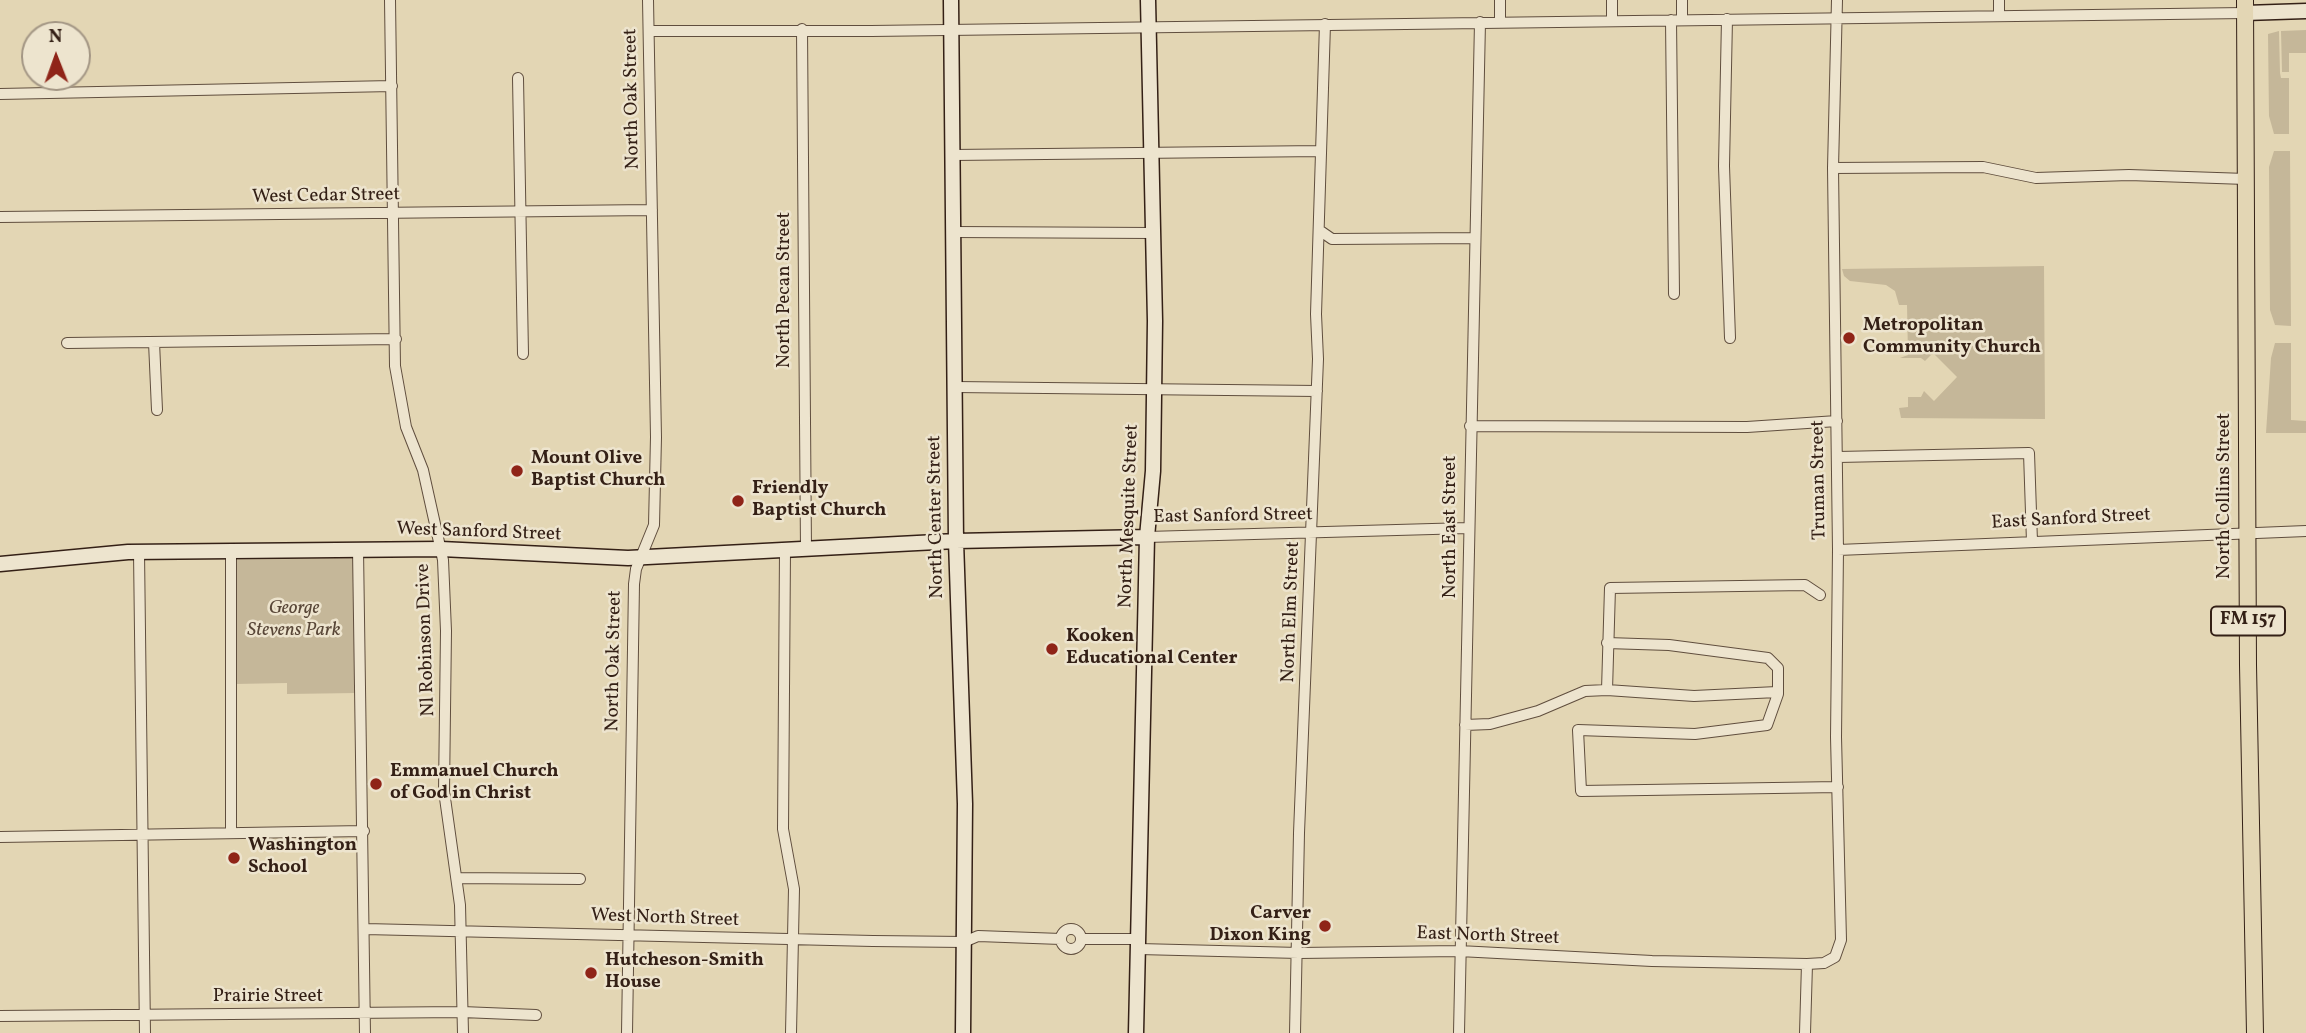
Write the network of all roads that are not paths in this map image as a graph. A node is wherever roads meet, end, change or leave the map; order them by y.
1 (390, 0) edge
2 (648, 0) edge
3 (951, 0) edge
4 (1148, 0) edge
5 (1500, 0) edge
6 (1612, 0) edge
7 (1682, 0) edge
8 (1837, 0) edge
9 (1999, 0) edge
10 (2245, 6) edge
11 (2306, 11) edge
12 (1999, 16) junction
13 (1837, 18) junction
14 (1727, 19) junction
15 (1671, 20) junction
16 (1682, 20) junction
17 (1612, 21) junction
18 (1480, 22) junction
19 (1500, 22) junction
20 (1325, 24) junction
21 (1148, 26) junction
22 (802, 29) junction
23 (951, 29) junction
24 (649, 31) junction
25 (518, 78) dead end
26 (392, 86) junction
27 (0, 94) edge
28 (1321, 151) junction
29 (1152, 153) junction
30 (953, 155) junction
31 (1833, 168) junction
32 (2246, 179) junction
33 (652, 210) junction
34 (520, 213) junction
35 (395, 214) junction
36 (0, 217) edge
37 (1319, 230) junction
38 (953, 232) junction
39 (1153, 233) junction
40 (1475, 238) junction
41 (1674, 295) dead end
42 (1730, 338) dead end
43 (396, 339) junction
44 (154, 342) junction
45 (67, 343) dead end
46 (523, 354) dead end
47 (955, 387) junction
48 (1152, 388) junction
49 (1317, 391) junction
50 (157, 410) dead end
51 (1836, 421) junction
52 (1470, 426) junction
53 (1838, 457) junction
54 (1468, 528) junction
55 (2247, 531) junction
56 (2306, 531) edge
57 (1312, 535) junction
58 (1147, 537) junction
59 (956, 541) junction
60 (2032, 542) junction
61 (441, 549) junction
62 (358, 550) junction
63 (806, 550) junction
64 (231, 551) junction
65 (785, 551) junction
66 (1838, 551) junction
67 (139, 552) junction
68 (642, 556) junction
69 (0, 564) edge
70 (1820, 595) dead end
71 (1607, 643) junction
72 (1607, 690) junction
73 (1777, 692) junction
74 (1465, 725) junction
75 (1838, 787) junction
76 (364, 831) junction
77 (230, 832) junction
78 (142, 834) junction
79 (0, 837) edge
80 (458, 878) junction
81 (580, 879) dead end
82 (365, 929) junction
83 (461, 929) junction
84 (628, 936) junction
85 (792, 940) junction
86 (964, 942) junction
87 (1139, 944) junction
88 (1459, 951) junction
89 (1298, 953) junction
90 (1835, 957) joint
91 (1807, 964) junction
92 (462, 1012) junction
93 (365, 1014) junction
94 (536, 1015) dead end
95 (0, 1016) edge
96 (144, 1016) junction
97 (145, 1033) edge
98 (365, 1033) edge
99 (463, 1033) edge
100 (627, 1033) edge
101 (791, 1033) edge
102 (963, 1033) edge
103 (1136, 1033) edge
104 (1295, 1033) edge
105 (1459, 1033) edge
106 (1805, 1033) edge
107 (2255, 1033) edge

1 - 26 street, Nl Robinson Drive
2 - 24 street, North Oak Street
3 - 23 main road, North Center Street
4 - 21 main road, North Mesquite Street
5 - 19 street
6 - 17 street
7 - 16 street
8 - 13 street, Truman Street
9 - 12 street
10 - 11 main road
10 - 12 street
10 - 32 main road, North Collins Street / FM 157
12 - 13 street
13 - 14 street
13 - 31 street, Truman Street
14 - 16 street
14 - 42 street
15 - 16 street
15 - 17 street
15 - 41 street
17 - 19 street
18 - 19 street
18 - 20 street
18 - 40 street, North East Street
20 - 21 street
20 - 28 street, North Elm Street
21 - 23 street
21 - 29 main road, North Mesquite Street
22 - 23 street
22 - 24 street
22 - 63 street, North Pecan Street
23 - 30 main road, North Center Street
24 - 33 street, North Oak Street
25 - 34 street
26 - 27 street
26 - 35 street, Nl Robinson Drive
28 - 29 street
28 - 37 street, North Elm Street
29 - 30 street
29 - 39 main road, North Mesquite Street
30 - 38 main road, North Center Street
31 - 32 street
31 - 51 street, Truman Street
32 - 55 main road, North Collins Street / FM 157
33 - 34 street, West Cedar Street
33 - 68 street, North Oak Street
34 - 35 street, West Cedar Street
34 - 46 street
35 - 36 street, West Cedar Street
35 - 43 street, Nl Robinson Drive
37 - 40 street
37 - 49 street, North Elm Street
38 - 39 street
38 - 47 main road, North Center Street
39 - 48 main road, North Mesquite Street
40 - 52 street, North East Street
43 - 44 street
43 - 61 street, Nl Robinson Drive
44 - 45 street
44 - 50 street
47 - 48 street
47 - 59 main road, North Center Street
48 - 49 street
48 - 58 main road, North Mesquite Street
49 - 57 street, North Elm Street
51 - 52 street
51 - 53 street, Truman Street
52 - 54 street, North East Street
53 - 60 street
53 - 66 street, Truman Street
54 - 57 street, East Sanford Street
54 - 74 street, North East Street
55 - 56 street, East Sanford Street
55 - 60 street, East Sanford Street
55 - 107 main road, North Collins Street / FM 157
57 - 58 street, East Sanford Street
57 - 89 street, North Elm Street
58 - 59 main road, East Sanford Street
58 - 87 main road, North Mesquite Street
59 - 63 main road, West Sanford Street
59 - 86 main road, North Center Street
60 - 66 street, East Sanford Street
61 - 62 main road, West Sanford Street
61 - 68 main road, West Sanford Street
61 - 80 street, Nl Robinson Drive
62 - 64 main road, West Sanford Street
62 - 76 street
63 - 65 main road, West Sanford Street
64 - 67 main road, West Sanford Street
64 - 77 street
65 - 68 main road, West Sanford Street
65 - 85 street
66 - 75 street, Truman Street
67 - 69 main road, West Sanford Street
67 - 78 street
68 - 84 street, North Oak Street
70 - 71 street
71 - 72 street
71 - 73 street
72 - 73 street
72 - 74 street
73 - 75 street
74 - 88 street, North East Street
75 - 90 street, Truman Street
76 - 77 street
76 - 82 street
77 - 78 street
78 - 79 street
78 - 96 street
80 - 81 street
80 - 83 street, Nl Robinson Drive
82 - 83 street, West North Street
82 - 93 street
83 - 84 street, West North Street
83 - 92 street, Nl Robinson Drive
84 - 85 street, West North Street
84 - 100 street, North Oak Street
85 - 86 street, West North Street
85 - 101 street
86 - 87 street, East North Street
86 - 102 main road, North Center Street
87 - 89 street, East North Street
87 - 103 main road, North Mesquite Street
88 - 89 street, East North Street
88 - 91 street, East North Street
88 - 105 street, North East Street
89 - 104 street, North Elm Street
90 - 91 street, East North Street
91 - 106 street
92 - 93 street, Prairie Street
92 - 94 street, Prairie Street
92 - 99 street, Nl Robinson Drive
93 - 96 street, Prairie Street
93 - 98 street
95 - 96 street, Prairie Street
96 - 97 street

